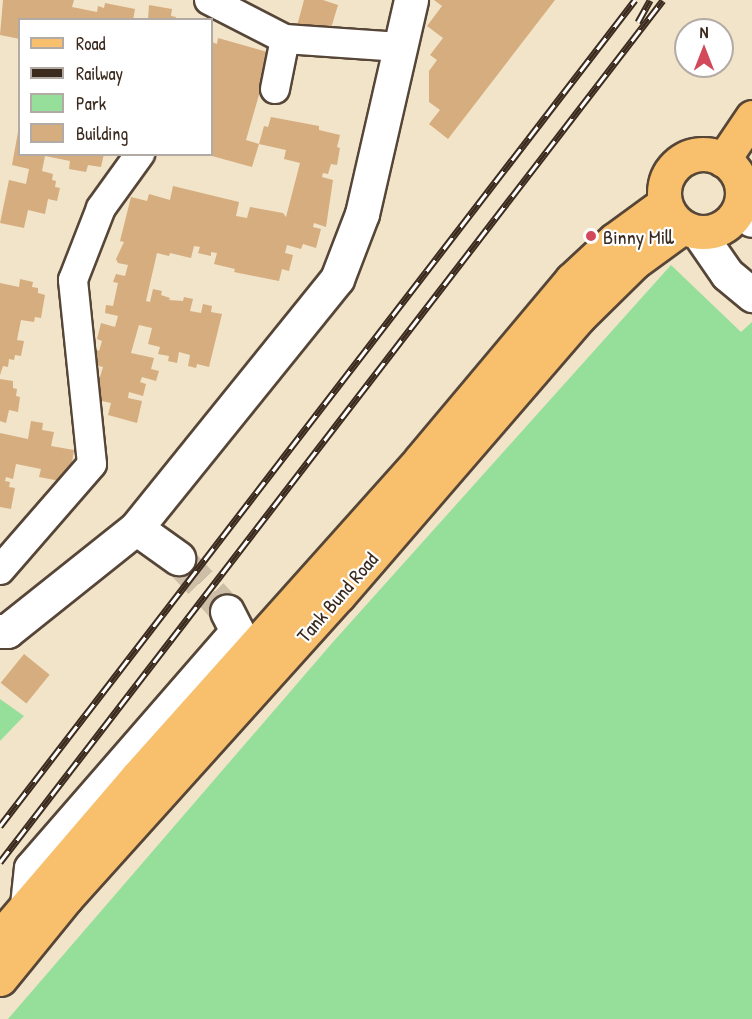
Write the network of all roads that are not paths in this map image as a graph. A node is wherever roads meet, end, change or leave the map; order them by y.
1 (206, 0) edge
2 (411, 0) edge
3 (202, 18) edge
4 (285, 39) junction
5 (400, 47) junction
6 (275, 89) dead end
7 (752, 117) edge
8 (139, 156) edge
9 (741, 179) edge
10 (682, 221) junction
11 (752, 295) edge
12 (136, 528) junction
13 (178, 558) tunnel mouth
14 (0, 570) edge
15 (227, 612) tunnel mouth
16 (0, 631) edge
17 (27, 905) junction
18 (0, 937) edge
19 (0, 979) edge

1 - 3 street
1 - 4 street
2 - 5 street
4 - 5 street
4 - 6 street
5 - 12 street
7 - 9 main road
8 - 14 street
9 - 10 main road
9 - 10 main road
10 - 11 street
10 - 17 main road, Tank Bund Road
10 - 19 main road, Tank Bund Road
12 - 13 street
12 - 16 street
15 - 17 street
17 - 18 main road, Tank Bund Road

